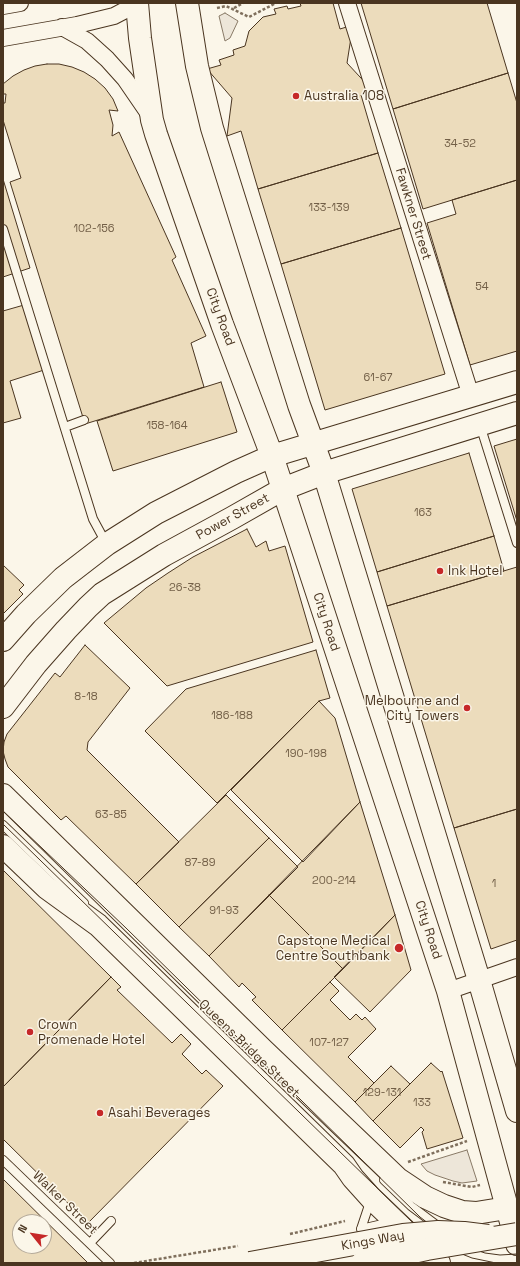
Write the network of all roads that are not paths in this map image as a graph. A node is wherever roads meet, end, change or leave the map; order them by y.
1 (20, 3) edge
2 (137, 3) edge
3 (187, 3) edge
4 (347, 3) edge
5 (3, 6) edge
6 (62, 27) junction
7 (3, 38) edge
8 (152, 120) junction
9 (3, 229) edge
10 (517, 382) edge
11 (471, 396) junction
12 (517, 412) edge
13 (84, 420) dead end
14 (480, 424) junction
15 (65, 427) junction
16 (313, 443) junction
17 (272, 456) junction
18 (324, 473) junction
19 (283, 489) junction
20 (517, 543) edge
21 (107, 544) junction
22 (3, 640) edge
23 (3, 707) edge
24 (3, 795) edge
25 (3, 825) edge
26 (3, 846) edge
27 (517, 967) edge
28 (480, 980) junction
29 (448, 991) junction
30 (234, 1033) dead end
31 (266, 1064) dead end
32 (517, 1111) edge
33 (3, 1160) edge
34 (359, 1172) dead end
35 (377, 1173) dead end
36 (371, 1198) junction
37 (512, 1207) edge
38 (111, 1220) dead end
39 (404, 1223) junction
40 (509, 1242) edge
41 (90, 1243) junction
42 (247, 1254) edge
43 (434, 1259) edge
44 (110, 1263) edge
45 (362, 1263) edge

1 - 5 street
2 - 6 street
2 - 8 main road, City Road
3 - 16 main road
4 - 11 street, Fawkner Street
6 - 7 street
6 - 8 street
8 - 17 main road, City Road
9 - 15 lane
10 - 11 main road
11 - 14 main road, Fawkner Street
11 - 16 main road
12 - 14 main road, Power Street
13 - 15 lane
14 - 18 main road, Power Street
14 - 20 lane
15 - 21 lane
16 - 17 main road
16 - 18 main road
17 - 19 main road, City Road
17 - 21 main road
18 - 19 main road, Power Street
18 - 28 main road
19 - 23 main road, Power Street
19 - 29 main road, City Road
21 - 22 main road
24 - 37 main road, Queens Bridge Street
25 - 34 lane, Queens Bridge Street
26 - 36 main road, Queens Bridge Street
27 - 28 street
28 - 29 street
28 - 32 main road
29 - 37 main road, City Road
30 - 31 lane, Queens Bridge Street
33 - 41 lane, Walker Street
35 - 40 lane
36 - 39 main road, Queens Bridge Street
36 - 39 lane
37 - 40 main road, City Road
38 - 41 lane
39 - 43 main road, Queens Bridge Street
40 - 42 main road, Kings Way, bridge
40 - 45 main road, Kings Way, bridge
41 - 44 lane, Walker Street

